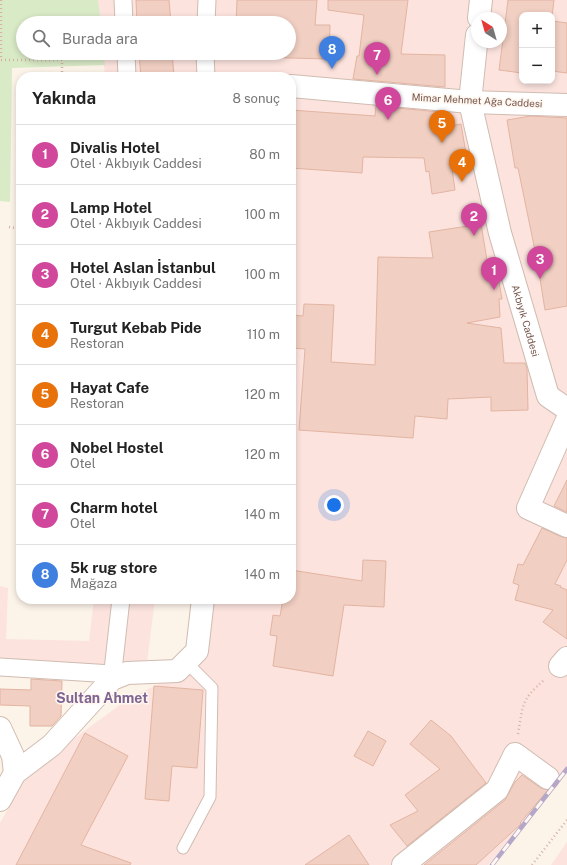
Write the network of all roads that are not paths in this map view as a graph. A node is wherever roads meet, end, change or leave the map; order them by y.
1 (123, 0) edge
2 (207, 0) edge
3 (481, 0) edge
4 (480, 12) edge
5 (124, 16) edge
6 (206, 16) edge
7 (476, 48) edge
8 (126, 60) edge
9 (205, 60) edge
10 (127, 72) edge
11 (206, 72) edge
12 (296, 86) edge
13 (470, 102) junction
14 (567, 106) edge
15 (567, 409) edge
16 (567, 420) edge
17 (567, 526) edge
18 (120, 604) edge
19 (202, 604) edge
20 (186, 662) junction
21 (0, 666) edge
22 (112, 676) junction
23 (0, 728) edge
24 (15, 773) junction
25 (548, 778) dead end
26 (0, 800) edge
27 (183, 848) dead end
28 (403, 865) edge

1 - 5 street
2 - 6 street
3 - 4 street
7 - 13 street, Akbıyık Caddesi
8 - 10 street
9 - 11 street
12 - 13 street, Mimar Mehmet Ağa Caddesi
13 - 14 street, Mimar Mehmet Ağa Caddesi
13 - 15 street, Akbıyık Caddesi
16 - 17 street
18 - 22 street
19 - 20 street
20 - 22 street
20 - 27 lane
21 - 22 street
22 - 24 street
23 - 24 street
24 - 26 street
25 - 28 street

